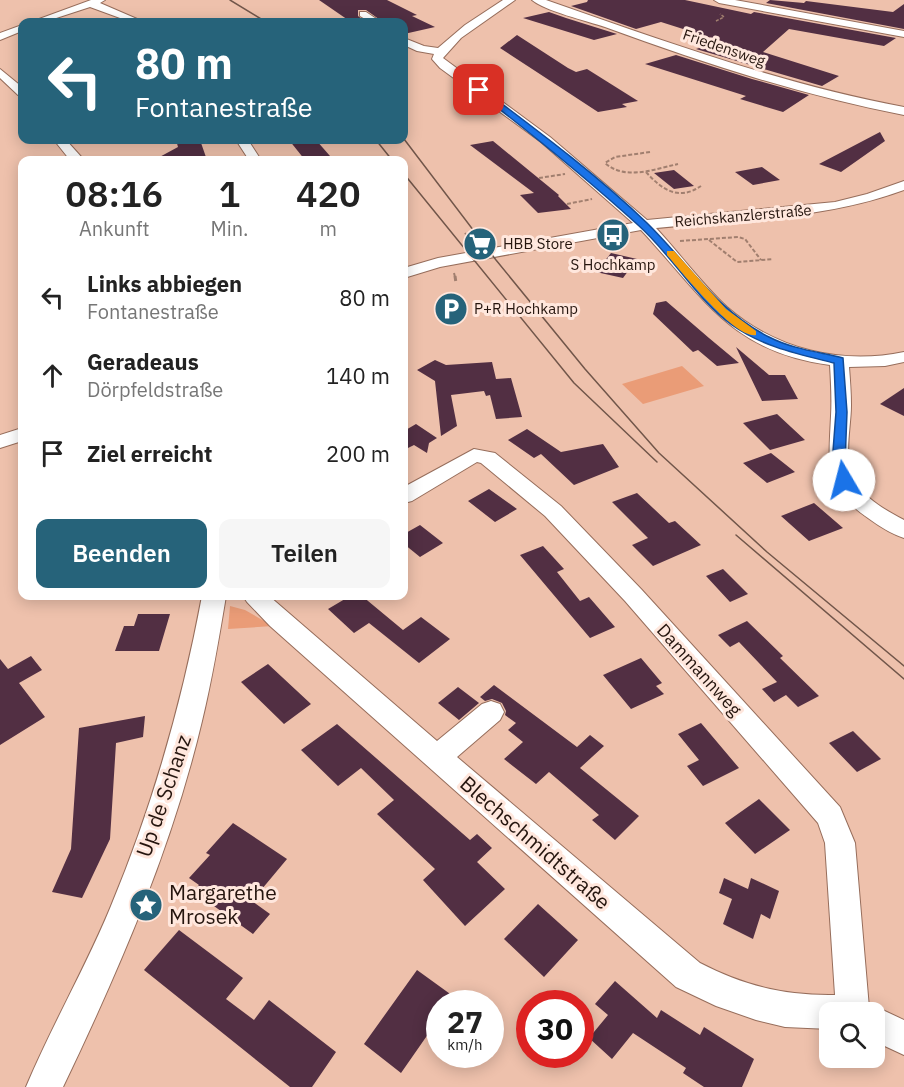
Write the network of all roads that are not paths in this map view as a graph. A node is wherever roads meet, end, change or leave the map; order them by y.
1 (510, 0) edge
2 (537, 0) edge
3 (719, 0) edge
4 (95, 2) edge
5 (363, 14) dead end
6 (48, 18) edge
7 (130, 18) edge
8 (370, 18) edge
9 (18, 30) edge
10 (904, 34) edge
11 (0, 37) edge
12 (408, 43) edge
13 (440, 52) junction
14 (0, 72) edge
15 (18, 88) edge
16 (18, 90) edge
17 (0, 91) edge
18 (904, 111) edge
19 (63, 144) edge
20 (74, 156) edge
21 (904, 185) edge
22 (644, 225) junction
23 (408, 272) edge
24 (904, 357) edge
25 (839, 361) junction
26 (18, 435) edge
27 (0, 442) edge
28 (408, 494) edge
29 (904, 530) edge
30 (216, 600) edge
31 (259, 600) edge
32 (490, 712) dead end
33 (436, 758) junction
34 (851, 1002) edge
35 (819, 1012) edge
36 (885, 1028) edge
37 (904, 1038) edge
38 (44, 1087) edge

1 - 13 street
2 - 18 street, Friedensweg
3 - 10 street
4 - 6 street
4 - 7 street
5 - 8 street
9 - 11 street
12 - 13 street
13 - 22 street
14 - 15 street
16 - 17 street
19 - 20 street
21 - 22 street, Reichskanzlerstraße
22 - 23 street, Reichskanzlerstraße
22 - 25 street
24 - 25 street
25 - 29 street
26 - 27 street
28 - 34 street, Dammannweg
30 - 38 street, Up de Schanz
31 - 33 street, Blechschmidtstraße
32 - 33 street
33 - 35 street, Blechschmidtstraße
36 - 37 street

